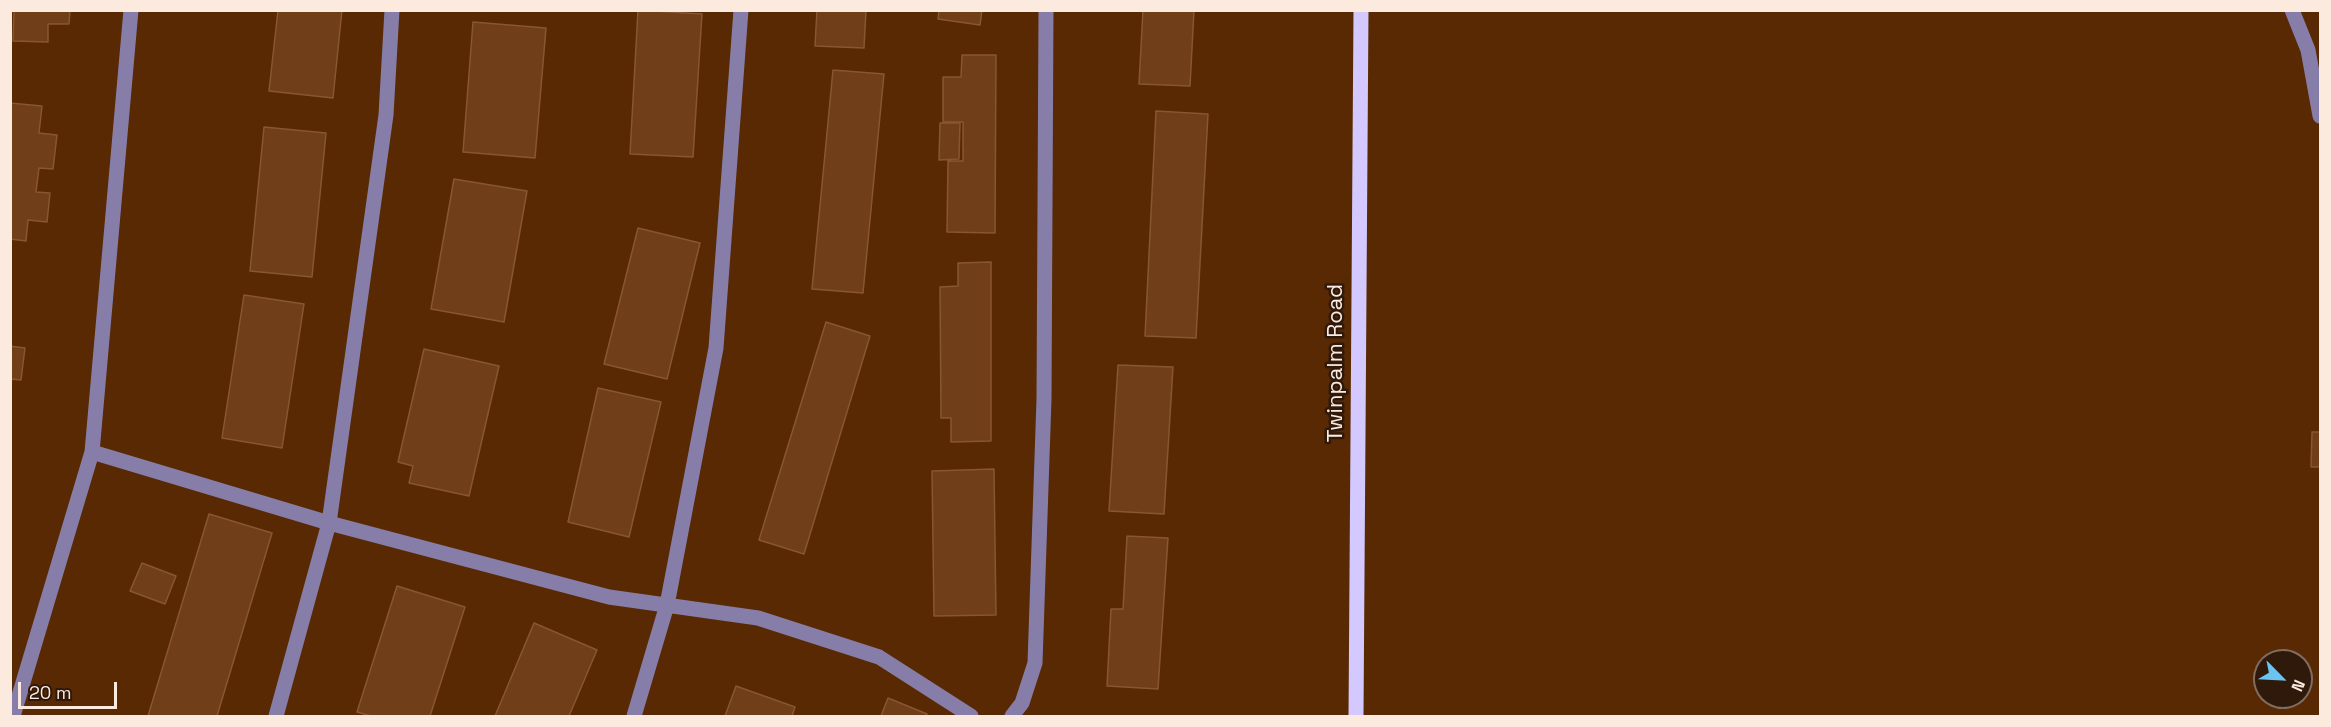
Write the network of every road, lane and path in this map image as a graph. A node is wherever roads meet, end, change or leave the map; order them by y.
1 (131, 10) edge
2 (392, 10) edge
3 (741, 10) edge
4 (1046, 10) edge
5 (1361, 10) edge
6 (2292, 10) edge
7 (2320, 116) edge
8 (92, 452) junction
9 (329, 524) junction
10 (667, 605) junction
11 (13, 717) edge
12 (276, 717) edge
13 (634, 717) edge
14 (971, 717) edge
15 (1012, 717) edge
16 (1356, 717) edge

1 - 8 lane
2 - 9 lane
3 - 10 lane
4 - 15 lane
5 - 16 main road, Twinpalm Road
6 - 7 lane
8 - 9 lane
8 - 11 lane
9 - 10 lane
9 - 12 lane
10 - 13 lane
10 - 14 lane

